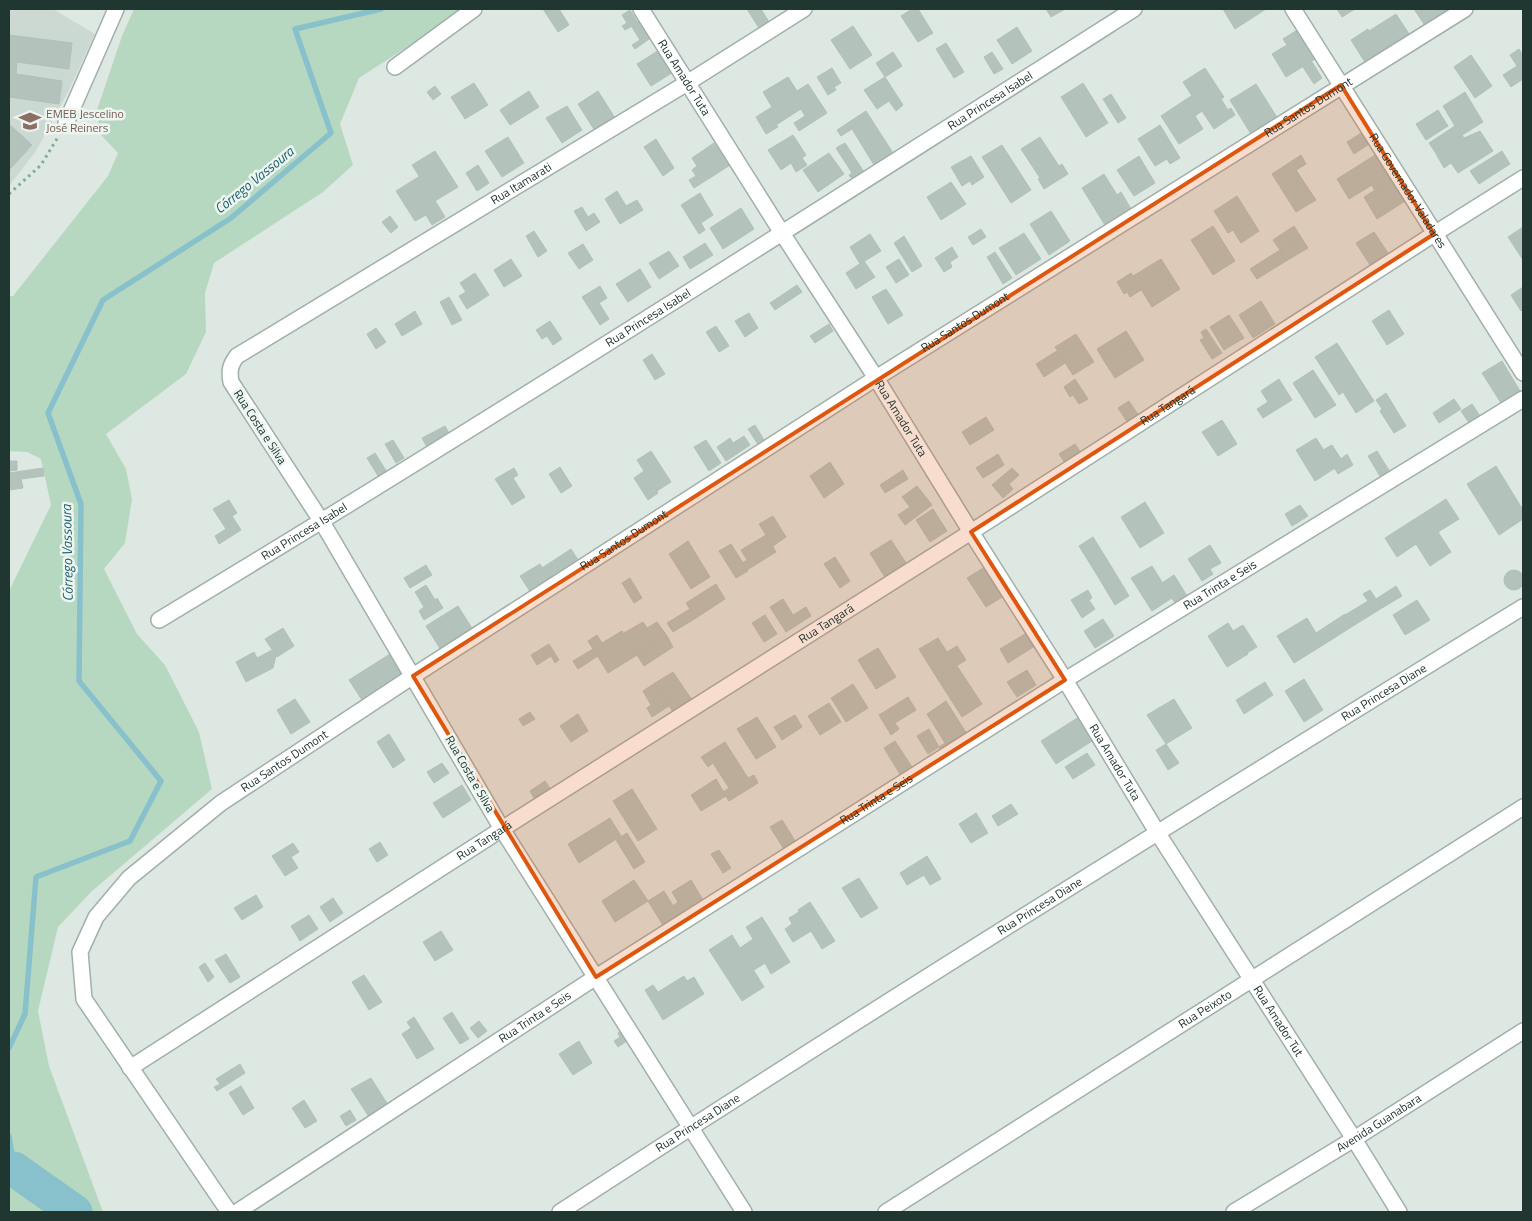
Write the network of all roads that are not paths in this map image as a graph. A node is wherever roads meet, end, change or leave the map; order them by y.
1 (116, 9) edge
2 (474, 9) edge
3 (641, 9) edge
4 (804, 9) edge
5 (1134, 9) edge
6 (1293, 9) edge
7 (1465, 9) edge
8 (395, 67) dead end
9 (687, 82) junction
10 (1340, 85) junction
11 (66, 123) road end
12 (1523, 178) edge
13 (782, 233) junction
14 (1434, 234) junction
15 (236, 356) joint
16 (1523, 373) edge
17 (876, 378) junction
18 (1523, 399) edge
19 (322, 522) junction
20 (971, 532) junction
21 (1523, 607) edge
22 (159, 620) dead end
23 (413, 676) junction
24 (1065, 680) junction
25 (1523, 807) edge
26 (502, 829) junction
27 (1157, 832) junction
28 (596, 977) junction
29 (1251, 979) junction
30 (1523, 1031) edge
31 (130, 1068) junction
32 (692, 1126) junction
33 (1354, 1139) junction
34 (229, 1212) edge
35 (237, 1212) edge
36 (560, 1212) edge
37 (744, 1212) edge
38 (886, 1212) edge
39 (1234, 1212) edge
40 (1398, 1212) edge

1 - 11 street
2 - 8 street
3 - 9 street, Rua Amador Tuta
4 - 9 street, Rua Itamarati
5 - 13 street, Rua Princesa Isabel
6 - 10 street, Rua Governador Valadares
7 - 10 street, Rua Santos Dumont
9 - 13 street, Rua Amador Tuta
9 - 15 street, Rua Itamarati
10 - 14 street, Rua Governador Valadares
10 - 17 street, Rua Santos Dumont
12 - 14 street, Rua Tangará
13 - 17 street, Rua Amador Tuta
13 - 19 street, Rua Princesa Isabel
14 - 16 street, Rua Governador Valadares
14 - 20 street, Rua Tangará
15 - 19 street, Rua Costa e Silva
17 - 20 street, Rua Amador Tuta
17 - 23 street, Rua Santos Dumont
18 - 24 street, Rua Trinta e Seis
19 - 22 street, Rua Princesa Isabel
19 - 23 street, Rua Costa e Silva
20 - 24 street, Rua Amador Tuta
20 - 26 street, Rua Tangará
21 - 27 street, Rua Princesa Diane
23 - 26 street, Rua Costa e Silva
23 - 31 street, Rua Santos Dumont
24 - 27 street, Rua Amador Tuta
24 - 28 street, Rua Trinta e Seis
25 - 29 street, Rua Peixoto
26 - 28 street, Rua Costa e Silva
26 - 31 street, Rua Tangará
27 - 29 street, Rua Amador Tut
27 - 32 street, Rua Princesa Diane
28 - 32 street, Rua Costa e Silva
28 - 35 street, Rua Trinta e Seis
29 - 33 street, Rua Amador Tut
29 - 38 street, Rua Peixoto
30 - 33 street, Avenida Guanabara
31 - 34 street, Rua Santos Dumont
32 - 36 street, Rua Princesa Diane
32 - 37 street, Rua Costa e Silva
33 - 39 street, Avenida Guanabara
33 - 40 street, Rua Amador Tut

